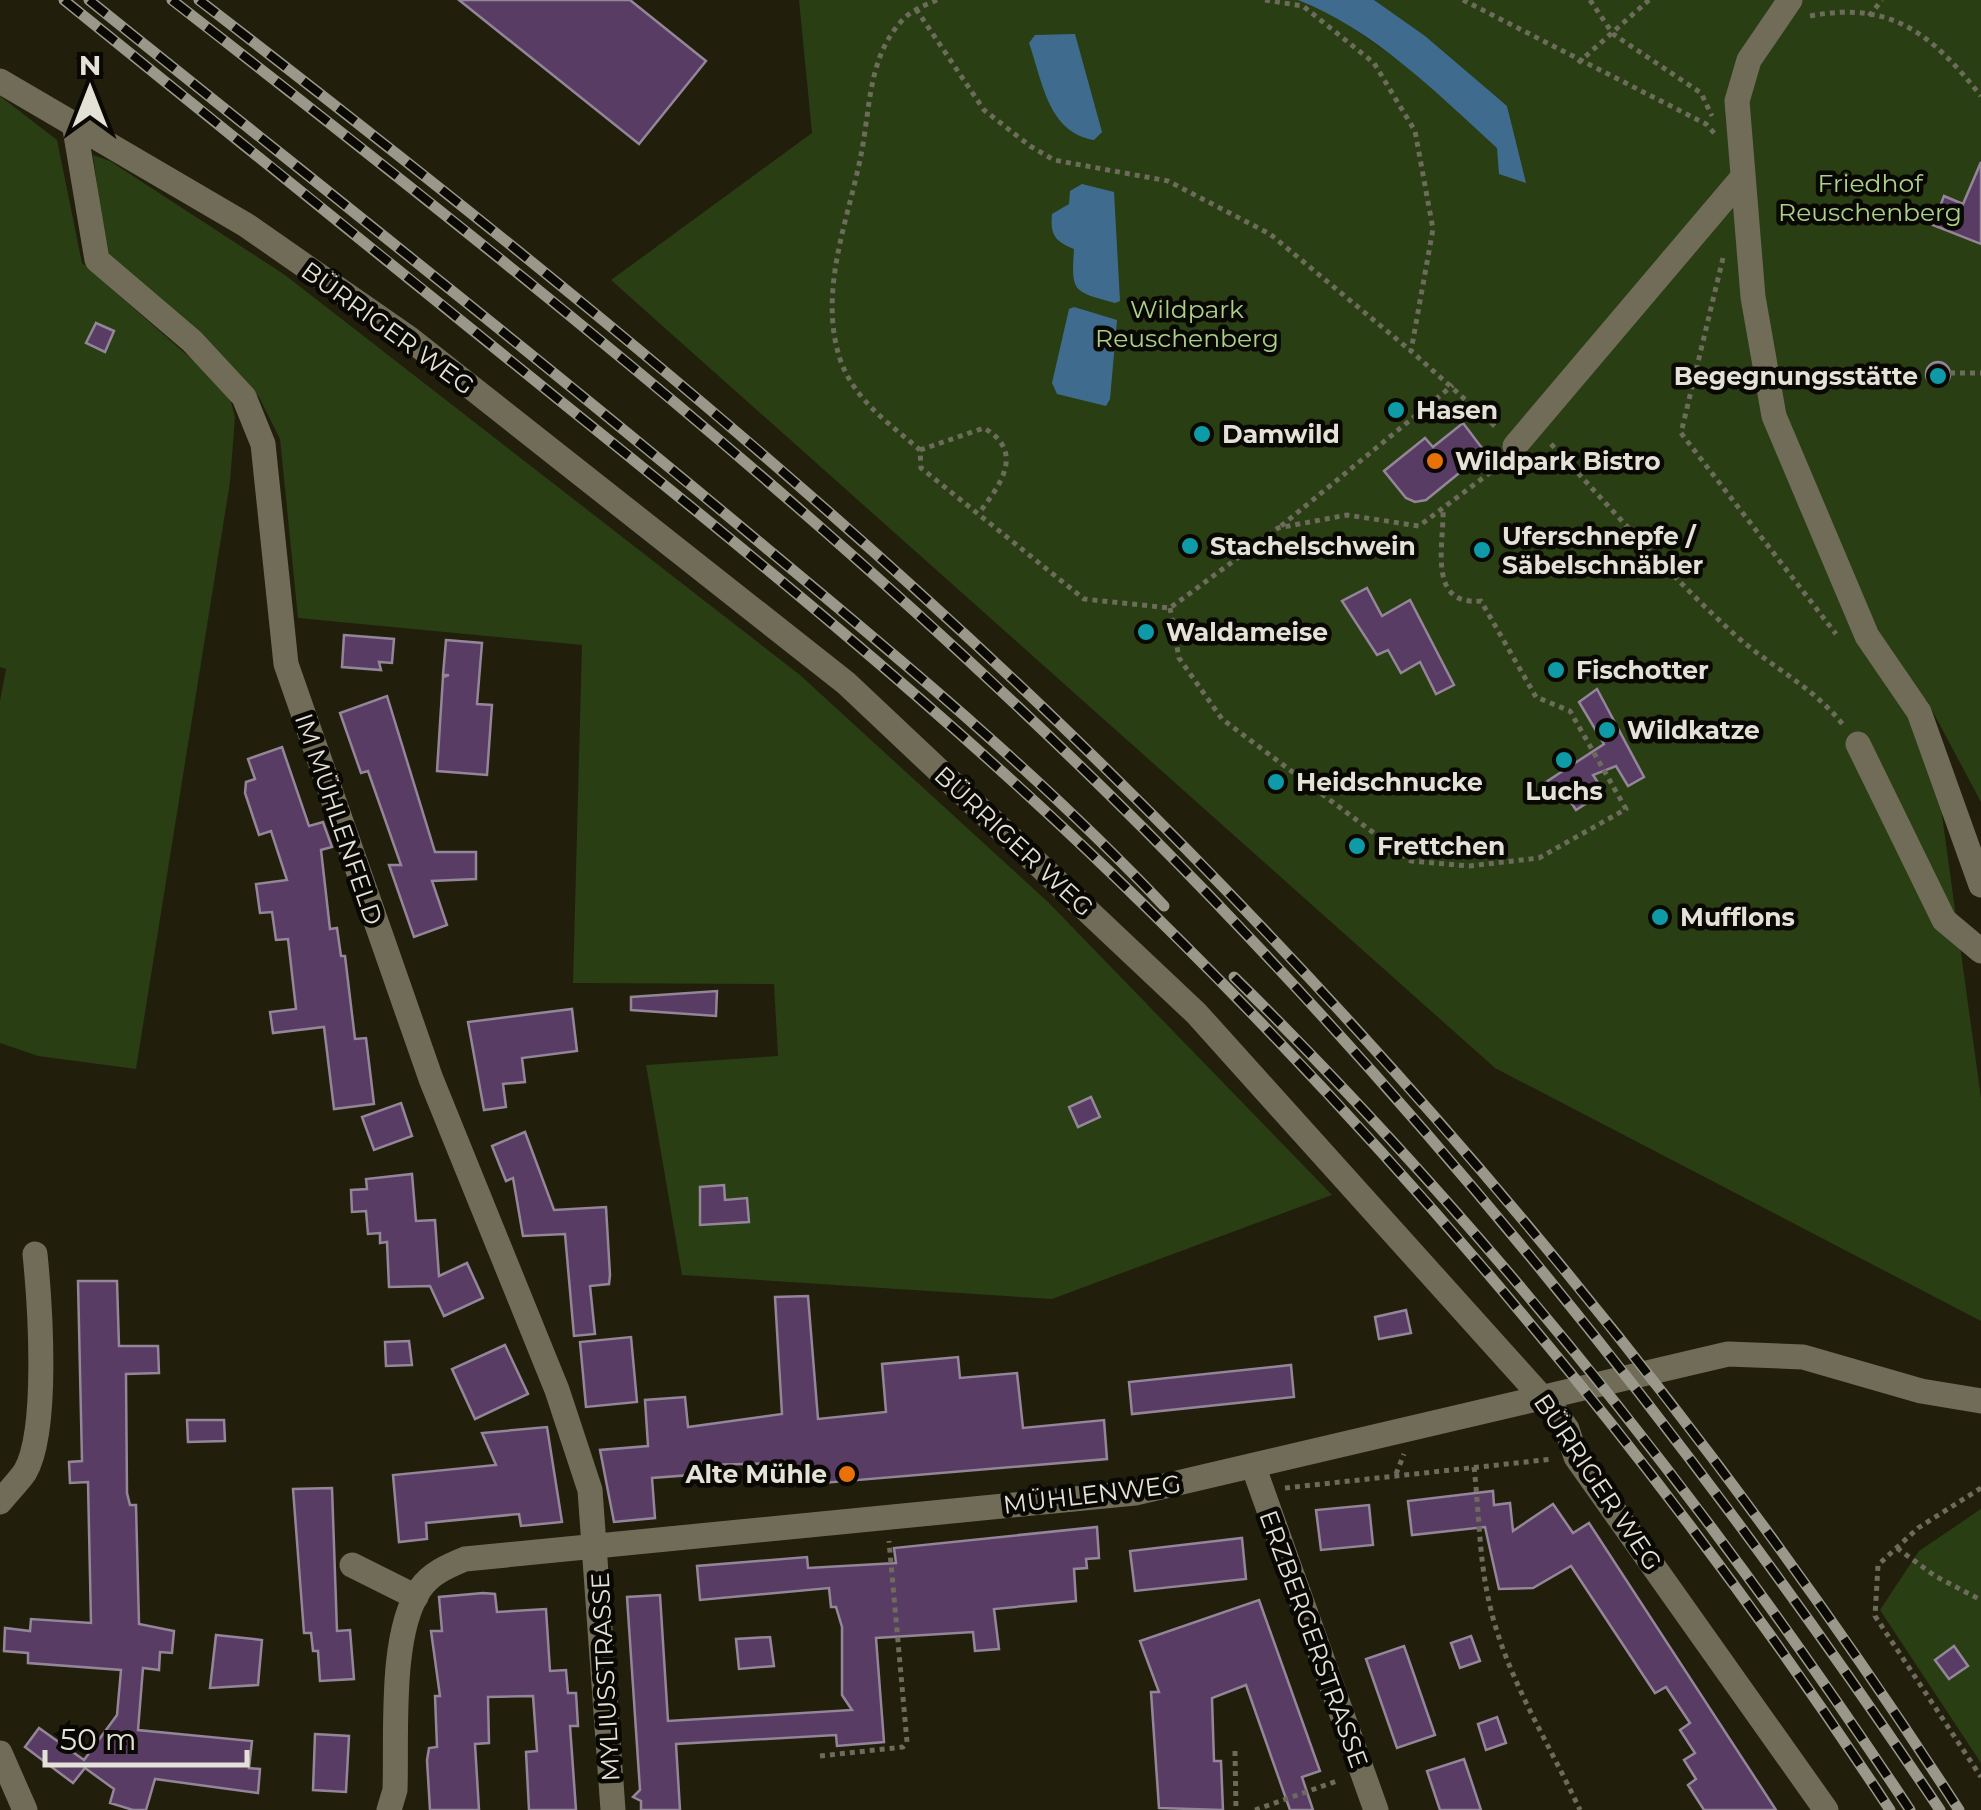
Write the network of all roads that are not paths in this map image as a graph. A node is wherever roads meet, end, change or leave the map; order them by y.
1 (1790, 0) edge
2 (0, 81) edge
3 (75, 129) junction
4 (1742, 178) junction
5 (1516, 446) road end
6 (1858, 744) road end
7 (1981, 885) edge
8 (1981, 951) edge
9 (35, 1254) dead end
10 (1981, 1401) edge
11 (1257, 1480) junction
12 (0, 1502) edge
13 (597, 1543) junction
14 (352, 1565) dead end
15 (416, 1598) junction
16 (0, 1753) edge
17 (25, 1810) edge
18 (389, 1810) edge
19 (613, 1810) edge
20 (1376, 1810) edge
21 (1826, 1810) edge

1 - 4 street
2 - 3 street, BÜRRIGER WEG
3 - 13 street, IM MÜHLENFELD
3 - 21 street, BÜRRIGER WEG
4 - 5 street
4 - 7 street
6 - 8 street
9 - 12 street
10 - 11 street, MÜHLENWEG
11 - 13 street, MÜHLENWEG
11 - 20 street, ERZBERGERSTRASSE
13 - 15 street, MÜHLENWEG
13 - 19 street, MYLIUSSTRASSE
14 - 15 street
15 - 18 street
16 - 17 street

